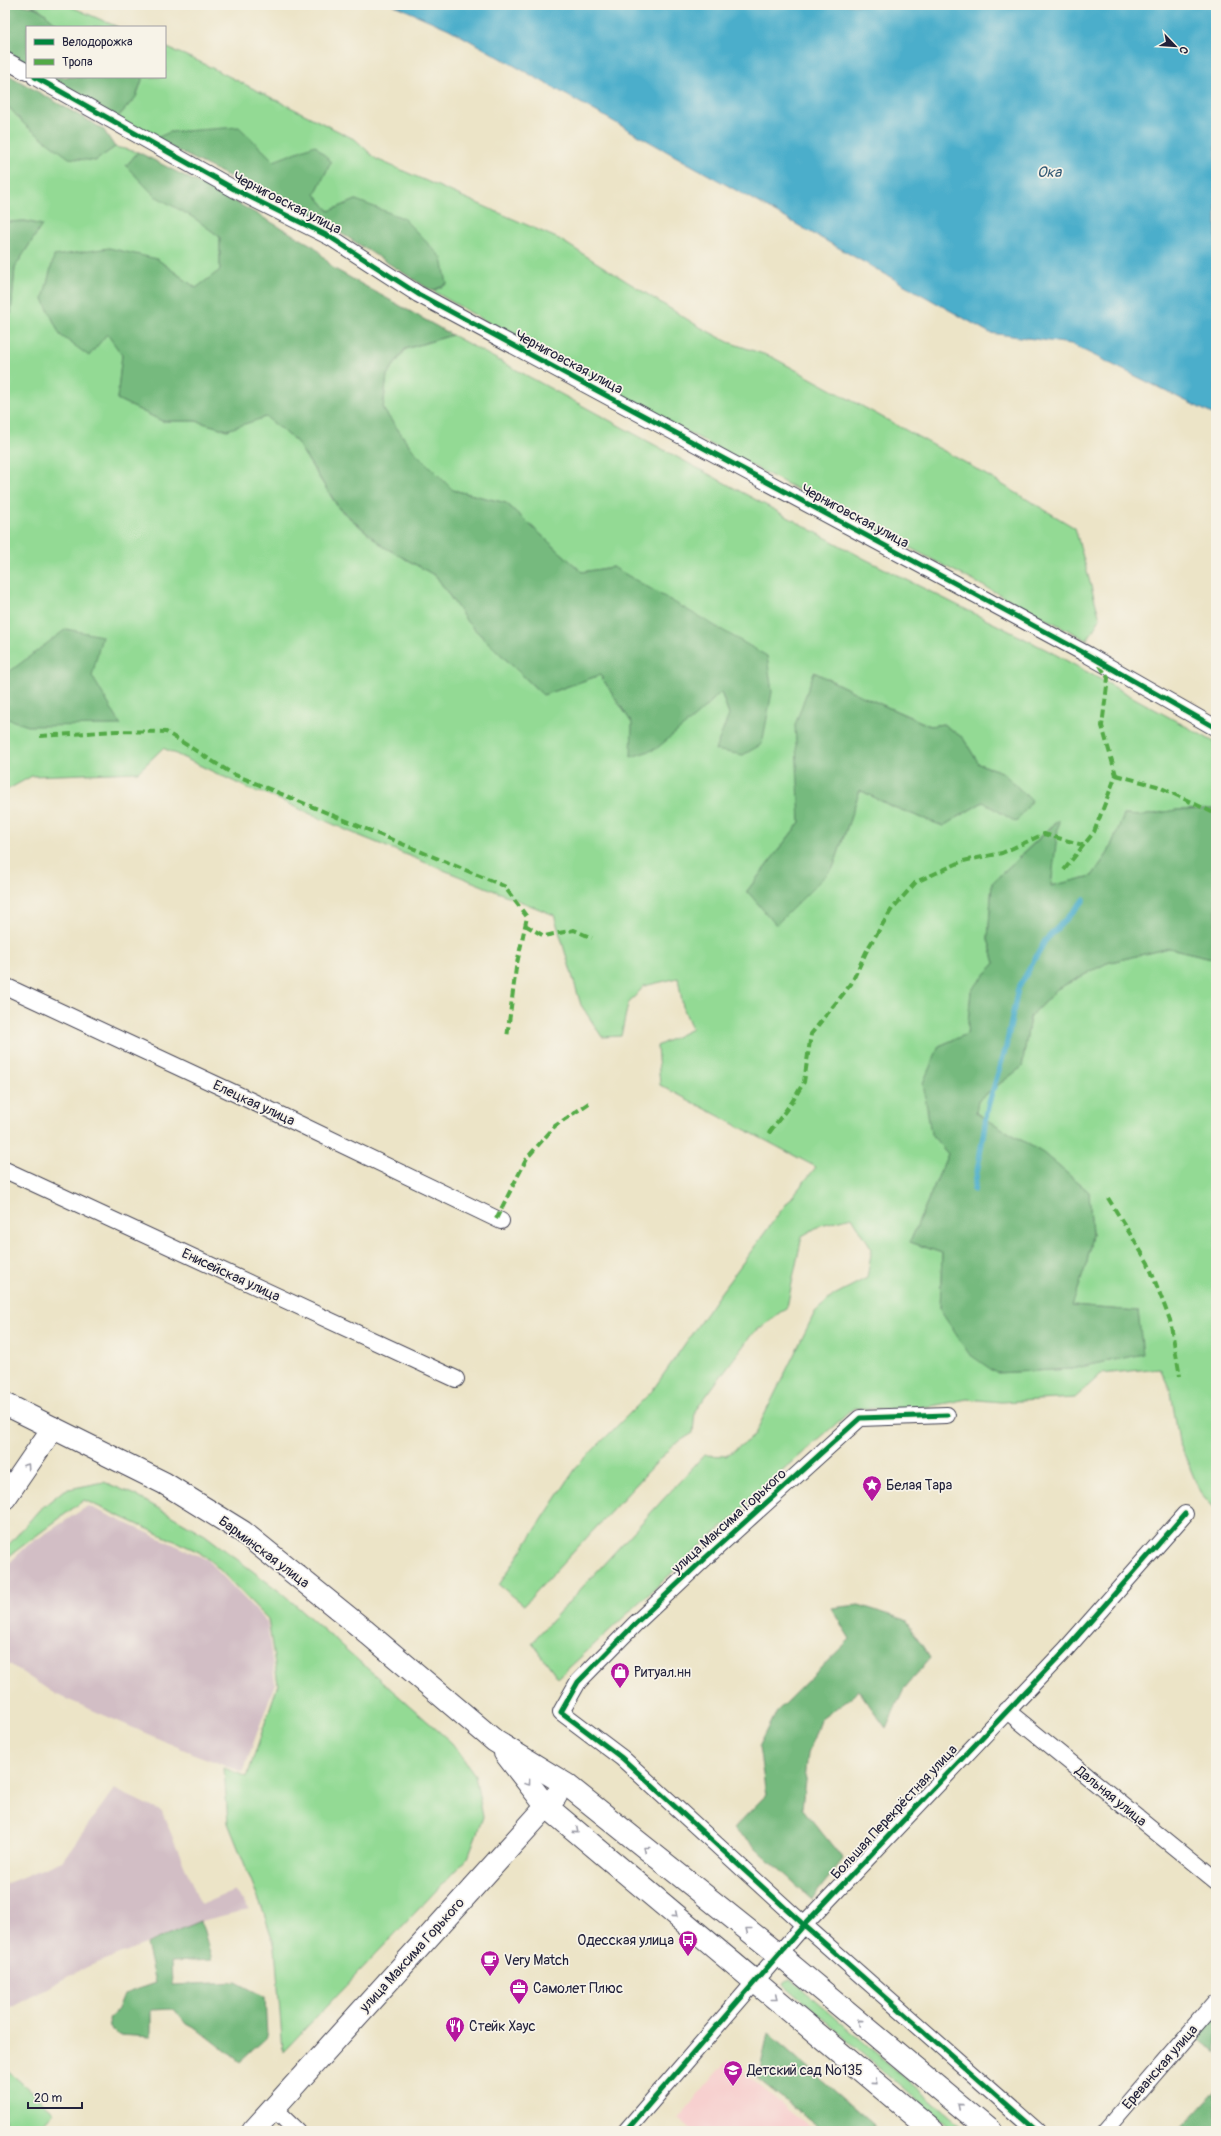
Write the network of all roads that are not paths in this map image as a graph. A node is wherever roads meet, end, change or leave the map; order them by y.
1 (5, 60) edge
2 (26, 71) edge
3 (37, 78) edge
4 (1216, 728) edge
5 (5, 986) edge
6 (5, 1170) edge
7 (501, 1222) dead end
8 (456, 1379) dead end
9 (5, 1404) edge
10 (947, 1415) dead end
11 (53, 1428) junction
12 (5, 1498) edge
13 (1184, 1514) dead end
14 (1006, 1710) junction
15 (495, 1741) junction
16 (567, 1786) junction
17 (546, 1806) junction
18 (1216, 1881) edge
19 (804, 1925) junction
20 (778, 1954) junction
21 (756, 1982) junction
22 (1216, 2002) edge
23 (274, 2109) junction
24 (253, 2131) edge
25 (272, 2131) edge
26 (297, 2131) edge
27 (626, 2131) edge
28 (933, 2131) edge
29 (990, 2131) edge
30 (1037, 2131) edge
31 (1105, 2131) edge

1 - 2 street
3 - 4 street, Черниговская улица
5 - 7 street, Елецкая улица
6 - 8 street, Енисейская улица
9 - 11 main road, Барминская улица
10 - 19 street, улица Максима Горького
12 -> 11 main road
11 - 15 main road, Барминская улица
13 - 14 street, Большая Перекрёстная улица
14 - 18 street, Дальняя улица
14 - 19 street, Большая Перекрёстная улица
15 - 16 main road
15 -> 17 main road
16 - 17 main road, улица Максима Горького
20 -> 16 main road
17 -> 21 main road
17 - 23 main road, улица Максима Горького
19 - 20 street, Большая Перекрёстная улица
19 - 30 street
20 - 21 street, Большая Перекрёстная улица
29 -> 20 main road
21 - 27 street, Большая Перекрёстная улица
21 -> 28 main road
22 - 31 street, Ереванская улица
23 - 24 main road, улица Максима Горького
23 - 25 main road
23 - 26 street

